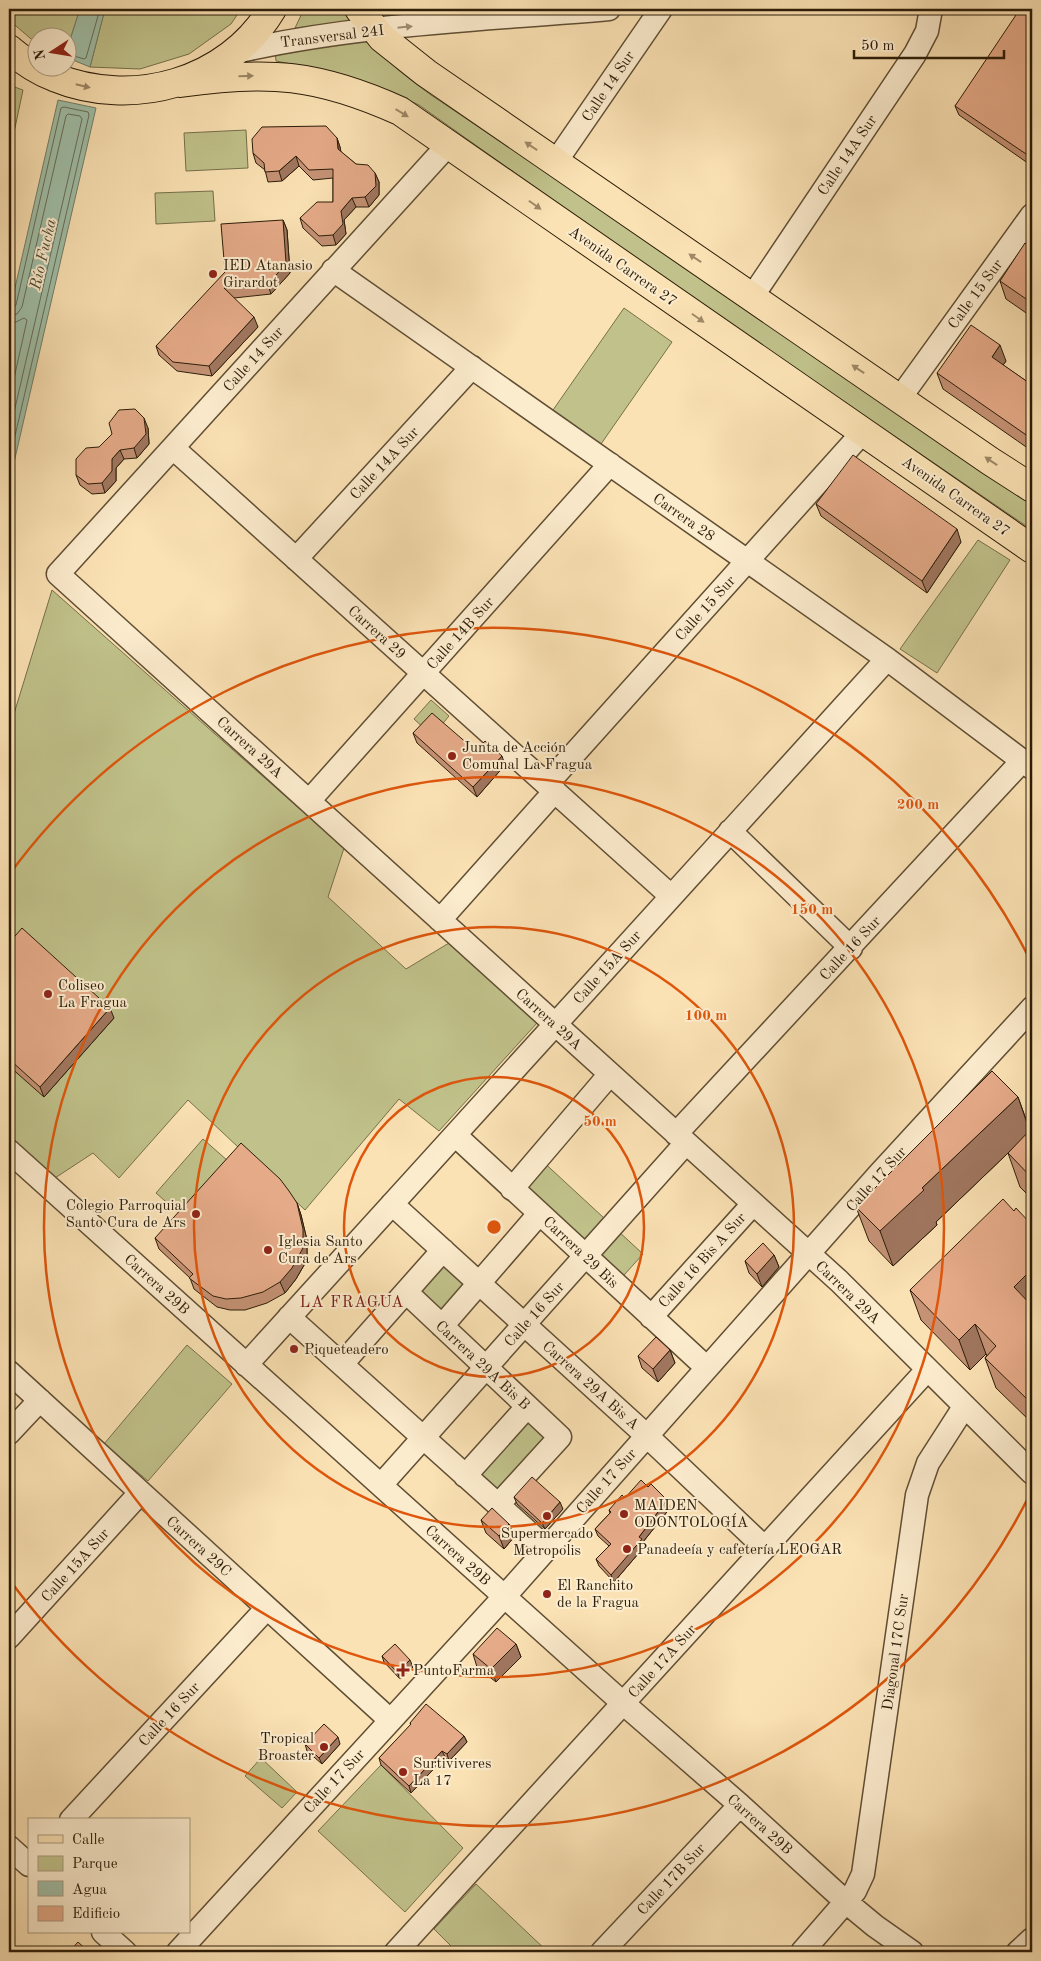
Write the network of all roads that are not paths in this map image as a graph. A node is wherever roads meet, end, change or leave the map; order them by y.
1 (272, 9) edge
2 (609, 9) edge
3 (661, 9) edge
4 (931, 9) edge
5 (437, 16) edge
6 (367, 19) edge
7 (9, 49) edge
8 (236, 52) junction
9 (180, 83) junction
10 (448, 144) junction
11 (555, 163) junction
12 (1032, 216) edge
13 (333, 270) junction
14 (752, 297) junction
15 (472, 367) junction
16 (900, 398) junction
17 (863, 432) junction
18 (173, 448) junction
19 (610, 464) junction
20 (1032, 488) edge
21 (1032, 550) edge
22 (296, 559) junction
23 (747, 561) junction
24 (58, 574) joint
25 (887, 659) junction
26 (424, 673) junction
27 (1028, 764) edge
28 (551, 788) junction
29 (309, 801) junction
30 (730, 831) junction
31 (671, 896) junction
32 (440, 920) junction
33 (851, 948) junction
34 (1032, 1008) edge
35 (555, 1024) junction
36 (610, 1074) junction
37 (454, 1135) junction
38 (681, 1138) junction
39 (9, 1152) edge
40 (512, 1189) junction
41 (392, 1204) junction
42 (753, 1204) junction
43 (539, 1214) junction
44 (443, 1250) junction
45 (808, 1254) junction
46 (585, 1256) junction
47 (479, 1283) junction
48 (406, 1292) junction
49 (651, 1316) junction
50 (289, 1318) junction
51 (524, 1324) junction
52 (442, 1326) junction
53 (342, 1364) junction
54 (246, 1365) junction
55 (486, 1368) junction
56 (707, 1368) junction
57 (927, 1370) junction
58 (9, 1372) edge
59 (40, 1400) junction
60 (528, 1407) junction
61 (964, 1407) junction
62 (9, 1433) edge
63 (647, 1436) junction
64 (423, 1438) junction
65 (1032, 1473) edge
66 (465, 1476) junction
67 (381, 1485) junction
68 (140, 1493) junction
69 (498, 1505) junction
70 (546, 1548) junction
71 (765, 1548) junction
72 (504, 1597) junction
73 (267, 1608) junction
74 (9, 1637) edge
75 (624, 1704) junction
76 (390, 1720) junction
77 (740, 1805) junction
78 (73, 1818) edge
79 (9, 1847) edge
80 (28, 1864) edge
81 (846, 1902) junction
82 (105, 1934) edge
83 (1032, 1939) edge
84 (125, 1952) edge
85 (178, 1952) edge
86 (396, 1952) edge
87 (602, 1952) edge
88 (802, 1952) edge
89 (912, 1952) edge
90 (1018, 1952) edge

1 - 8 main road
2 - 5 street, Transversal 24I
3 - 11 street, Calle 14 Sur
4 - 14 street, Calle 14A Sur
6 -> 5 street, Transversal 24I
6 - 8 street, Transversal 24I
11 -> 6 main road
7 -> 9 main road
8 - 9 main road
9 -> 10 main road, Avenida Carrera 27
10 - 13 street, Calle 14 Sur
10 -> 17 main road, Avenida Carrera 27
14 -> 11 main road
12 - 16 street, Calle 15 Sur
13 - 15 street, Carrera 28
13 - 18 street, Calle 14 Sur
16 -> 14 main road
15 - 19 street, Carrera 28
15 - 22 street, Calle 14A Sur
20 -> 16 main road
17 - 21 main road, Avenida Carrera 27
17 - 23 street, Calle 15 Sur
18 - 22 street, Carrera 29
18 - 24 street, Calle 14 Sur
19 - 23 street, Carrera 28
19 - 26 street, Calle 14B Sur
22 - 26 street, Carrera 29
23 - 25 street, Carrera 28
23 - 28 street, Calle 15 Sur
24 - 29 street, Carrera 29A
25 - 27 street, Carrera 28
25 - 30 street, Calle 15A Sur
26 - 28 street, Carrera 29
26 - 29 street, Calle 14B Sur
27 - 33 street, Calle 16 Sur
28 - 31 street, Carrera 29
28 - 32 street, Calle 15 Sur
29 - 32 street, Carrera 29A
30 - 31 street, Calle 15A Sur
30 - 33 street
31 - 35 street, Calle 15A Sur
32 - 35 street, Carrera 29A
33 - 38 street, Calle 16 Sur
34 - 45 street, Calle 17 Sur
35 - 36 street, Carrera 29A
35 - 37 street, Calle 15A Sur
36 - 38 street, Carrera 29A
36 - 40 street
37 - 40 street, Carrera 29 Bis
37 - 41 street, Calle 15A Sur
38 - 42 street, Carrera 29A
38 - 46 street, Calle 16 Sur
39 - 54 street, Carrera 29B
40 - 43 street, Carrera 29 Bis
41 - 44 street, Carrera 29A Bis A
41 - 50 street, Calle 15A Sur
42 - 45 street, Carrera 29A
42 - 49 street, Calle 16 Bis A Sur
43 - 46 street, Carrera 29 Bis
43 - 47 street
44 - 47 street, Carrera 29A Bis A
44 - 48 street
45 - 56 street, Calle 17 Sur
45 - 57 street, Carrera 29A
46 - 49 street, Carrera 29 Bis
46 - 51 street, Calle 16 Sur
47 - 51 street, Carrera 29A Bis A
47 - 52 street
48 - 52 street, Carrera 29A Bis B
48 - 53 street
49 - 56 street, Carrera 29 Bis
50 - 53 street
50 - 54 street, Calle 15A Sur
51 - 55 street, Calle 16 Sur
51 - 63 street, Carrera 29A Bis A
52 - 55 street, Carrera 29A Bis B
53 - 64 street
54 - 67 street, Carrera 29B
55 - 60 street, Carrera 29A Bis B
55 - 64 street, Calle 16 Sur
56 - 63 street, Calle 17 Sur
57 - 61 street, Carrera 29A
57 - 71 street, Calle 17A Sur
58 - 59 street, Carrera 29C
59 - 62 street
59 - 68 street, Carrera 29C
60 - 66 street
60 - 69 street, Carrera 29A Bis B
61 - 65 street, Carrera 29A
61 - 81 street, Diagonal 17C Sur
63 - 70 street, Calle 17 Sur
63 - 71 street, Carrera 29A Bis A
64 - 66 street
64 - 67 street, Calle 16 Sur
66 - 69 street
67 - 72 street, Carrera 29B
68 - 73 street, Carrera 29C
68 - 74 street, Calle 15A Sur
69 - 70 street
70 - 72 street, Calle 17 Sur
71 - 75 street, Calle 17A Sur
72 - 75 street, Carrera 29B
72 - 76 street, Calle 17 Sur
73 - 76 street, Carrera 29C
73 - 78 street, Calle 16 Sur
75 - 77 street, Carrera 29B
75 - 86 street, Calle 17A Sur
76 - 85 street, Calle 17 Sur
77 - 81 street, Carrera 29B
77 - 87 street, Calle 17B Sur
79 - 80 street
81 - 88 street, Diagonal 17C Sur
81 - 89 street, Carrera 29B
82 - 84 street
83 - 90 street

